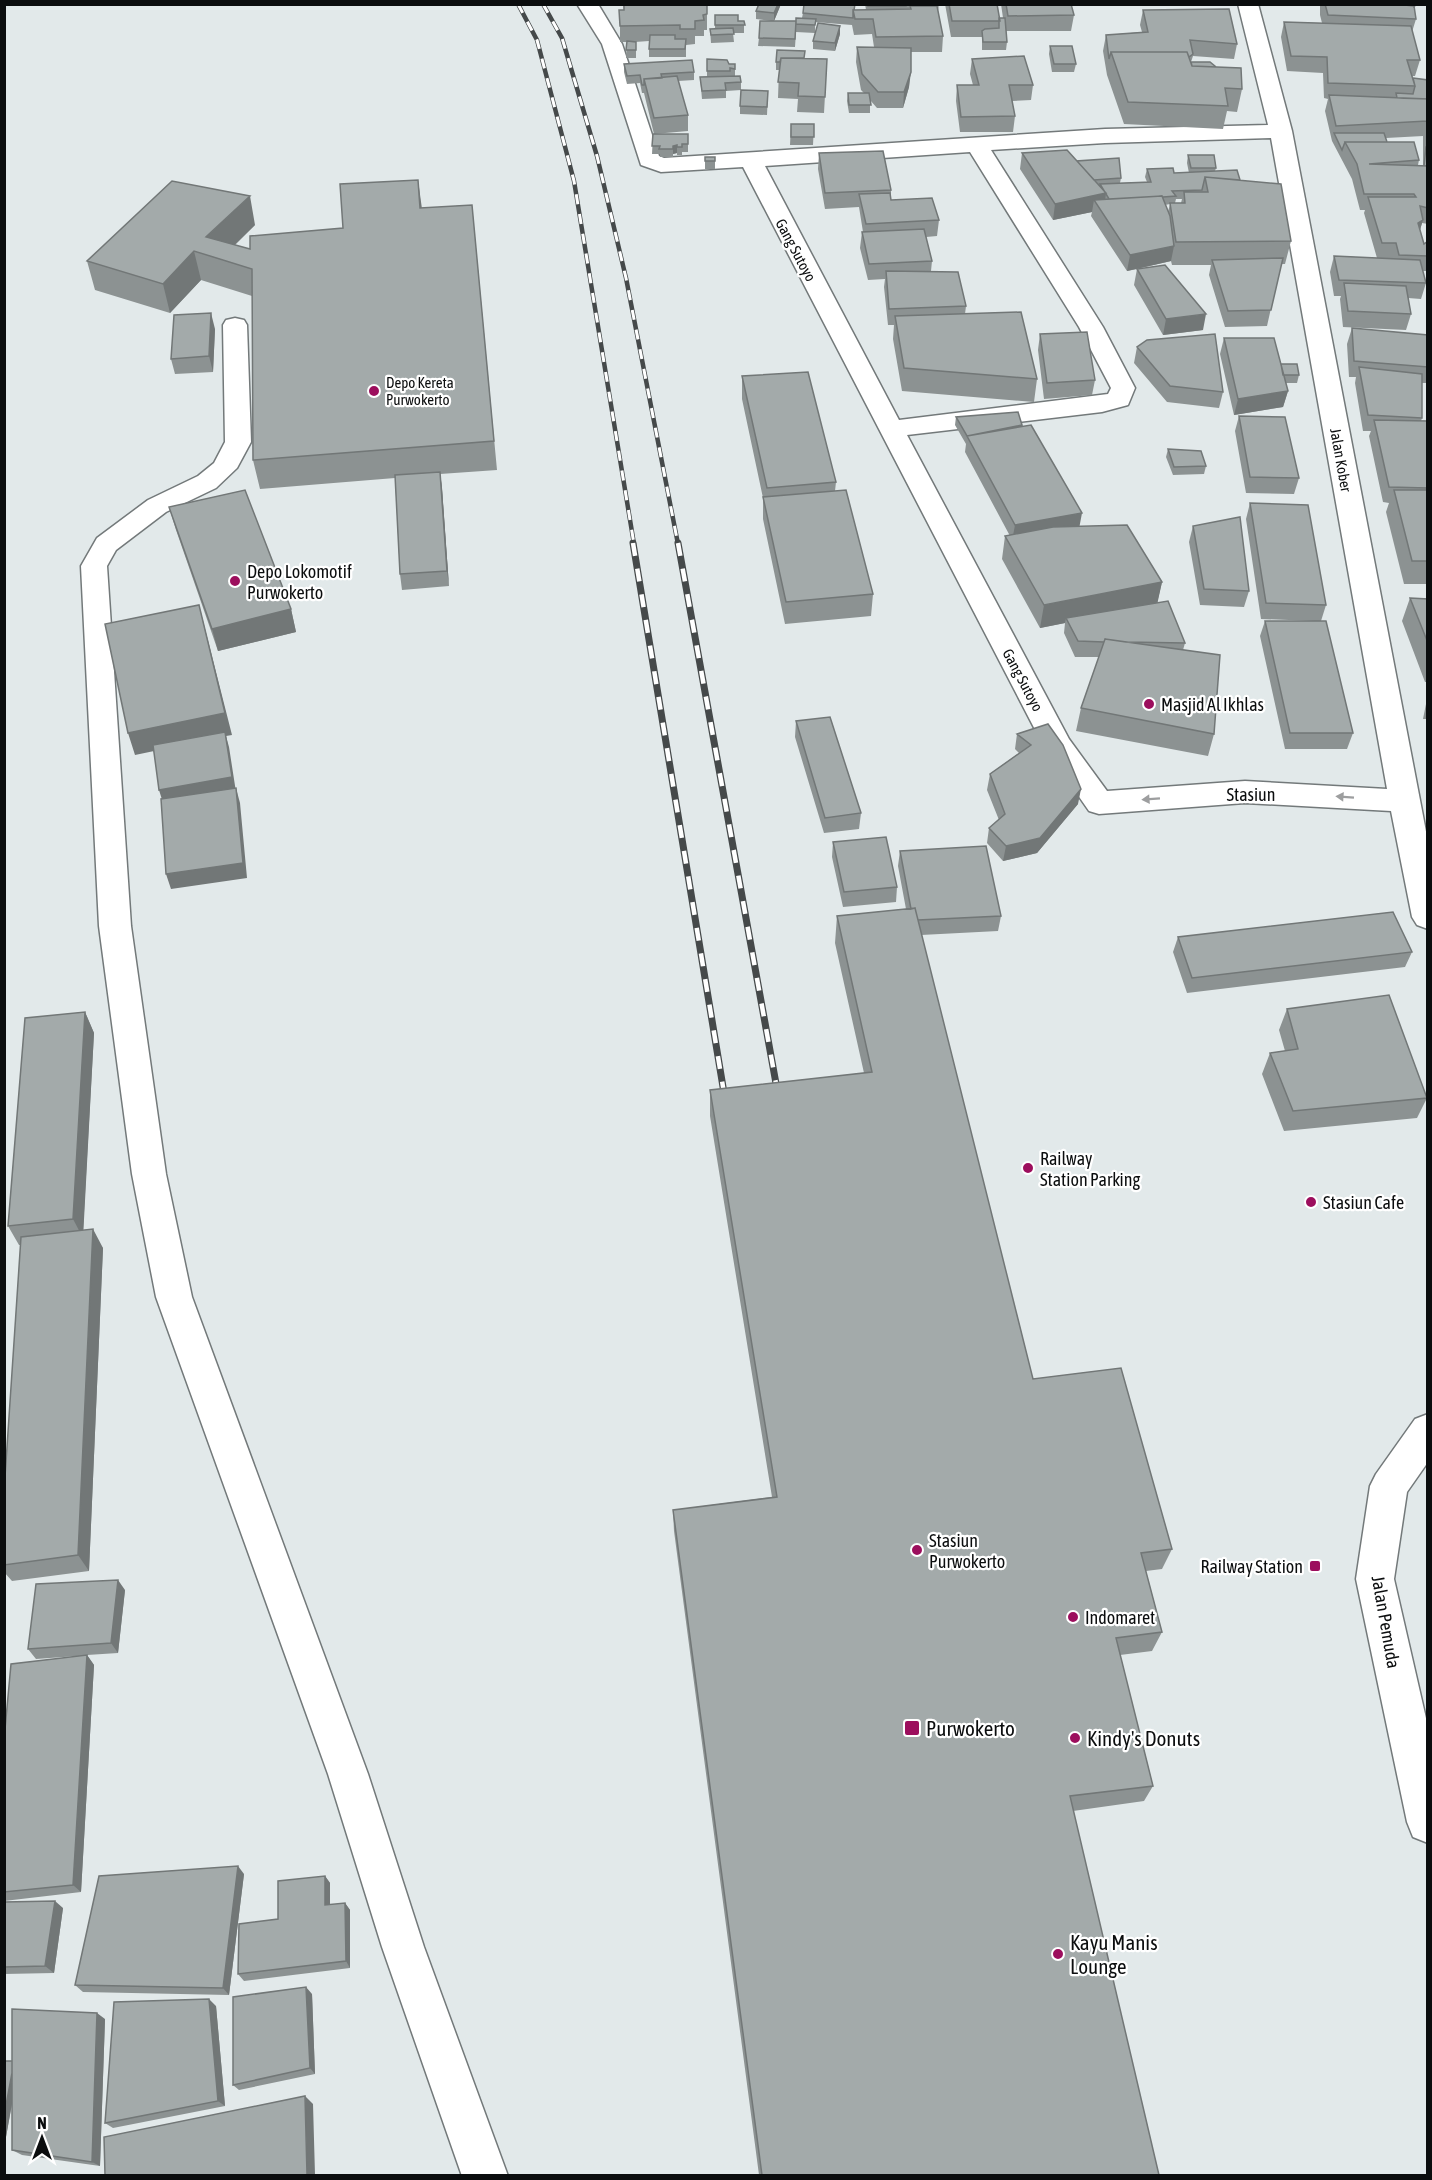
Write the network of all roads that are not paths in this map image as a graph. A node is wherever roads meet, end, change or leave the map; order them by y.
1 (587, 4) edge
2 (1248, 4) edge
3 (1281, 131) junction
4 (976, 144) junction
5 (751, 160) junction
6 (236, 325) dead end
7 (891, 429) junction
8 (1404, 801) junction
9 (1099, 803) joint
10 (1428, 917) edge
11 (1428, 1431) edge
12 (1428, 1822) edge
13 (485, 2175) edge

1 - 5 street
2 - 3 street, Jalan Kober
3 - 4 street
3 - 8 street, Jalan Kober
4 - 5 street
4 - 7 street
5 - 7 street, Gang Sutoyo
6 - 13 street
7 - 9 street, Gang Sutoyo
8 -> 9 street, Stasiun
8 - 10 street, Jalan Kober
11 - 12 street, Jalan Pemuda

